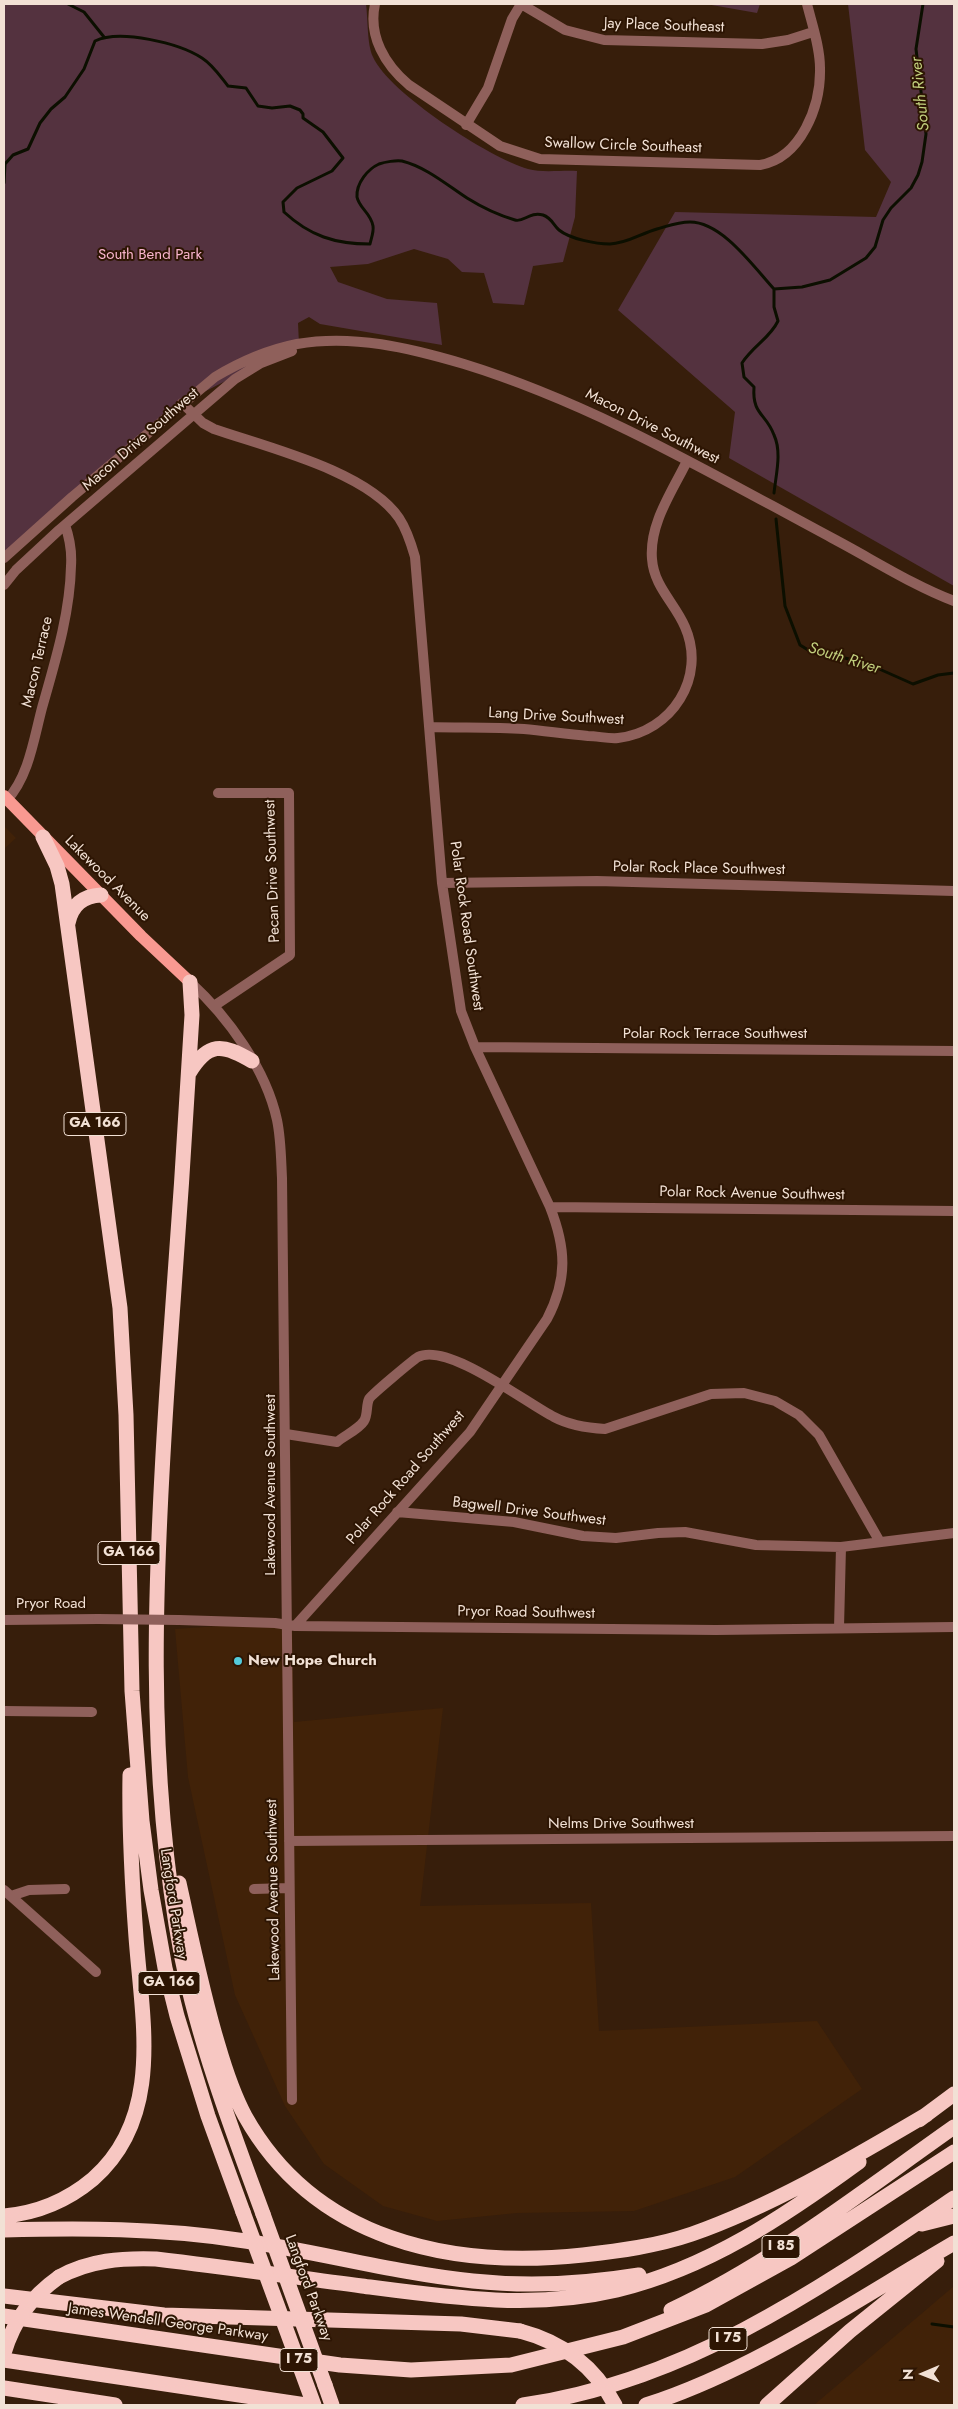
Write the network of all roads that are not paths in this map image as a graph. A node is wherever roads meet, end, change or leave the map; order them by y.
1 (375, 4) edge
2 (521, 4) edge
3 (807, 4) edge
4 (813, 32) junction
5 (466, 125) junction
6 (315, 344) junction
7 (182, 403) junction
8 (194, 415) junction
9 (687, 461) junction
10 (65, 525) junction
11 (4, 558) edge
12 (4, 585) edge
13 (954, 602) edge
14 (429, 727) junction
15 (218, 794) dead end
16 (6, 798) edge
17 (43, 837) junction
18 (442, 884) junction
19 (954, 891) edge
20 (101, 895) junction
21 (68, 923) junction
22 (190, 982) junction
23 (214, 1006) junction
24 (475, 1047) junction
25 (954, 1051) edge
26 (252, 1061) junction
27 (189, 1074) junction
28 (550, 1207) junction
29 (954, 1211) edge
30 (502, 1385) junction
31 (286, 1434) junction
32 (397, 1512) junction
33 (954, 1533) edge
34 (880, 1542) junction
35 (841, 1547) junction
36 (98, 1619) joint
37 (4, 1620) edge
38 (290, 1625) junction
39 (954, 1627) edge
40 (838, 1628) junction
41 (132, 1691) junction
42 (4, 1712) edge
43 (92, 1712) dead end
44 (162, 1808) junction
45 (954, 1836) edge
46 (289, 1841) junction
47 (289, 1888) junction
48 (65, 1889) dead end
49 (254, 1889) dead end
50 (7, 1893) edge
51 (96, 1972) dead end
52 (954, 2094) edge
53 (292, 2100) dead end
54 (926, 2115) junction
55 (954, 2127) edge
56 (954, 2152) edge
57 (954, 2198) edge
58 (4, 2216) edge
59 (954, 2216) edge
60 (913, 2226) junction
61 (4, 2230) edge
62 (954, 2242) edge
63 (954, 2248) edge
64 (696, 2261) junction
65 (4, 2296) edge
66 (4, 2316) edge
67 (595, 2346) junction
68 (4, 2353) edge
69 (4, 2360) edge
70 (4, 2388) edge
71 (331, 2404) edge
72 (115, 2405) edge
73 (306, 2405) edge
74 (314, 2405) edge
75 (523, 2405) edge
76 (615, 2405) edge
77 (646, 2405) edge
78 (766, 2405) edge

1 - 5 street, Swallow Circle Southeast
2 - 4 street, Jay Place Southeast
2 - 5 street
3 - 4 street, Swallow Circle Southeast
4 - 5 street, Swallow Circle Southeast
6 - 7 street, Macon Drive Southwest
6 - 8 street, Macon Drive Southwest
6 - 9 street, Macon Drive Southwest
7 - 8 street, Polar Rock Road Southwest
7 - 11 street, Macon Drive Southwest
8 - 10 street, Macon Drive Southwest
8 - 14 street, Polar Rock Road Southwest
9 - 13 street, Macon Drive Southwest
9 - 14 street, Lang Drive Southwest
10 - 12 street, Macon Drive Southwest
10 - 16 street, Macon Terrace
14 - 18 street, Polar Rock Road Southwest
15 - 23 street, Pecan Drive Southwest
16 - 17 main road, Lakewood Avenue
17 - 20 main road, Lakewood Avenue
17 - 21 highway, GA 166
18 - 19 street, Polar Rock Place Southwest
18 - 24 street, Polar Rock Road Southwest
20 - 21 highway
20 - 22 main road, Lakewood Avenue
21 - 41 highway, Langford Parkway / GA 166
22 - 23 street, Lakewood Avenue Southwest
22 - 27 highway, Langford Parkway
23 - 26 street, Lakewood Avenue Southwest
24 - 25 street, Polar Rock Terrace Southwest
24 - 28 street, Polar Rock Road Southwest
26 - 27 highway
26 - 31 street, Lakewood Avenue Southwest
27 - 44 highway, Langford Parkway / GA 166
28 - 29 street, Polar Rock Avenue Southwest
28 - 30 street, Polar Rock Road Southwest
30 - 31 street
30 - 32 street, Polar Rock Road Southwest
30 - 34 street
31 - 38 street, Lakewood Avenue Southwest
32 - 35 street, Bagwell Drive Southwest
32 - 38 street, Polar Rock Road Southwest
33 - 34 street, Bagwell Drive Southwest
34 - 35 street, Bagwell Drive Southwest
35 - 40 street
36 - 37 street, Pryor Road
36 - 38 street, Pryor Road Southwest, bridge
38 - 40 street, Pryor Road Southwest
38 - 46 street, Lakewood Avenue Southwest
39 - 40 street, Pryor Road Southwest
41 - 58 highway
41 - 74 highway, Langford Parkway / GA 166, bridge
42 - 43 street
44 - 54 highway
44 - 71 highway, Langford Parkway / GA 166, bridge
45 - 46 street, Nelms Drive Southwest
46 - 47 street, Lakewood Avenue Southwest
47 - 49 street
47 - 53 street, Lakewood Avenue Southwest
48 - 50 street
50 - 51 street
52 - 54 highway
54 - 64 highway
55 - 67 highway, I 85
56 - 67 highway, I 75
57 - 60 highway, I 75
59 - 60 highway
60 - 75 highway, I 75
61 - 64 highway
62 - 77 highway
63 - 78 highway
64 - 68 highway, bridge
65 - 76 highway, bridge
66 - 67 highway, James Wendell George Parkway / I 75
69 - 73 highway
70 - 72 highway

